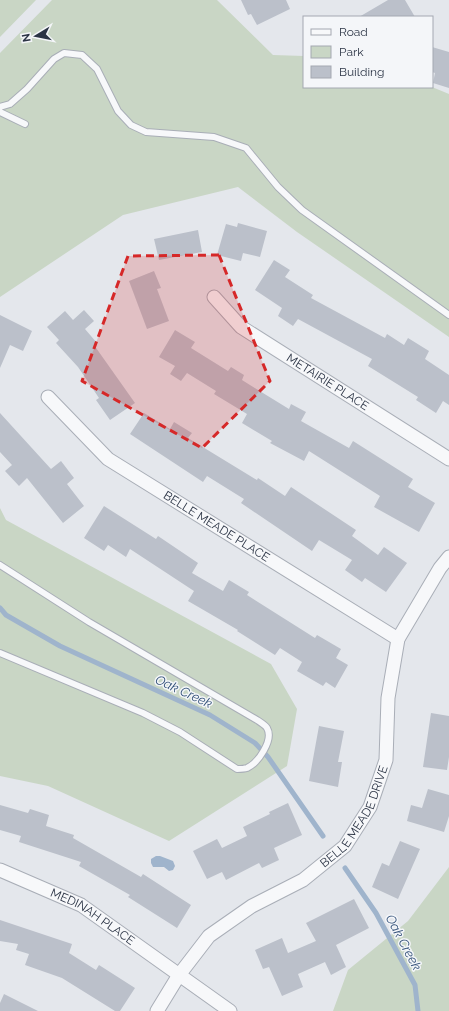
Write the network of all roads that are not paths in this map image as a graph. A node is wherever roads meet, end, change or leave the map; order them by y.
1 (0, 108) edge
2 (0, 112) edge
3 (25, 124) dead end
4 (214, 297) dead end
5 (449, 315) edge
6 (48, 397) dead end
7 (449, 459) edge
8 (449, 558) edge
9 (0, 565) edge
10 (398, 639) junction
11 (0, 653) edge
12 (0, 870) edge
13 (179, 975) junction
14 (157, 1011) edge
15 (230, 1011) edge

1 - 5 lane
2 - 3 lane
4 - 7 street, METAIRIE PLACE
6 - 10 street, BELLE MEADE PLACE
8 - 10 street, BELLE MEADE DRIVE
9 - 11 lane
10 - 13 street, BELLE MEADE DRIVE
12 - 13 street, MEDINAH PLACE
13 - 14 street, BELLE MEADE DRIVE
13 - 15 street, MEDINAH PLACE

